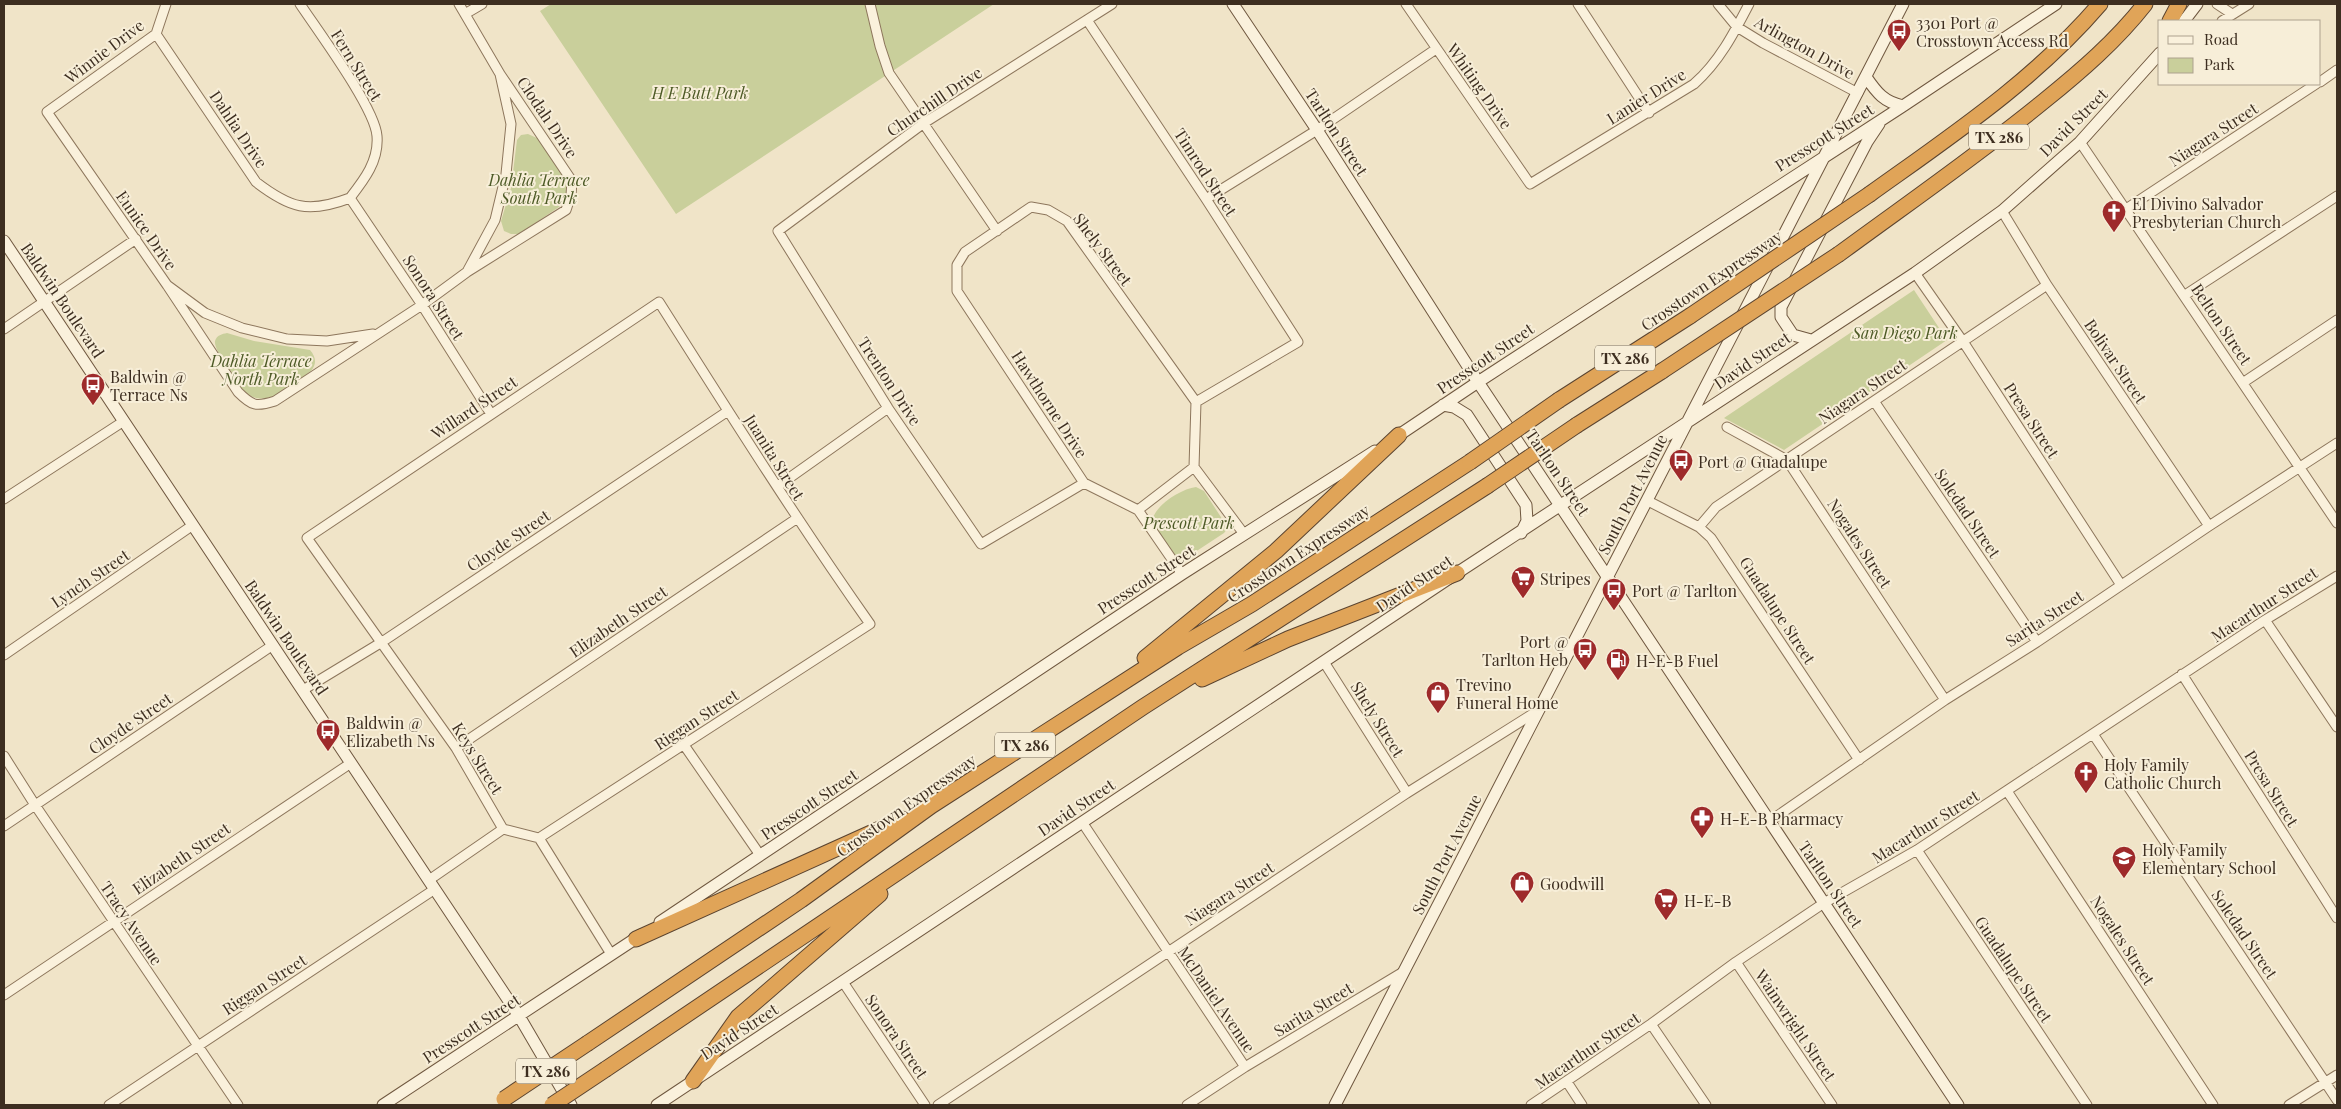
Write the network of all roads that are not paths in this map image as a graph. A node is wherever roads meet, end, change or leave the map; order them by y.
1 (166, 4) edge
2 (300, 4) edge
3 (458, 4) edge
4 (482, 4) edge
5 (870, 4) edge
6 (1112, 4) edge
7 (1233, 4) edge
8 (1406, 4) edge
9 (1578, 4) edge
10 (1718, 4) edge
11 (1749, 4) edge
12 (1903, 4) edge
13 (2056, 4) edge
14 (2100, 4) edge
15 (2145, 4) edge
16 (2179, 4) edge
17 (2197, 4) edge
18 (2217, 4) edge
19 (2249, 4) edge
20 (465, 14) junction
21 (2232, 14) junction
22 (1087, 20) junction
23 (2171, 20) edge
24 (2185, 20) edge
25 (2223, 20) edge
26 (1737, 27) junction
27 (156, 34) junction
28 (1436, 49) junction
29 (2154, 63) edge
30 (2337, 70) edge
31 (500, 74) junction
32 (1866, 77) junction
33 (2321, 81) edge
34 (2314, 85) edge
35 (1858, 93) junction
36 (1903, 106) junction
37 (47, 112) joint
38 (1649, 112) junction
39 (1886, 117) junction
40 (924, 123) junction
41 (1317, 130) junction
42 (2080, 142) junction
43 (1824, 156) junction
44 (1530, 184) joint
45 (2337, 196) edge
46 (350, 198) junction
47 (1206, 199) junction
48 (2126, 208) junction
49 (2002, 211) junction
50 (778, 231) joint
51 (997, 232) junction
52 (136, 239) junction
53 (4, 241) edge
54 (467, 272) junction
55 (1915, 273) junction
56 (167, 285) junction
57 (2047, 285) junction
58 (2184, 295) junction
59 (659, 302) joint
60 (45, 303) junction
61 (422, 305) junction
62 (2337, 320) edge
63 (4, 329) edge
64 (376, 334) junction
65 (1812, 340) junction
66 (1964, 343) junction
67 (1478, 382) junction
68 (2244, 382) junction
69 (1874, 401) junction
70 (1196, 402) junction
71 (1444, 406) junction
72 (888, 408) junction
73 (728, 411) junction
74 (491, 414) junction
75 (124, 421) junction
76 (1687, 422) junction
77 (1727, 428) dead end
78 (1400, 435) junction
79 (2337, 443) edge
80 (1787, 460) junction
81 (1194, 467) junction
82 (2300, 469) junction
83 (1084, 483) junction
84 (778, 486) junction
85 (4, 500) edge
86 (1648, 501) junction
87 (1562, 506) junction
88 (1138, 510) junction
89 (796, 519) junction
90 (2337, 524) edge
91 (193, 525) junction
92 (2209, 526) junction
93 (1699, 527) junction
94 (1521, 533) junction
95 (1244, 534) junction
96 (307, 538) joint
97 (1457, 573) junction
98 (1182, 574) junction
99 (1608, 576) junction
100 (2337, 576) edge
101 (2121, 585) junction
102 (2265, 620) junction
103 (870, 624) joint
104 (382, 642) junction
105 (2037, 642) junction
106 (273, 645) junction
107 (4, 655) edge
108 (1324, 662) junction
109 (2182, 674) junction
110 (303, 690) junction
111 (1945, 700) junction
112 (1090, 703) junction
113 (1151, 703) junction
114 (1539, 710) junction
115 (2337, 727) edge
116 (2093, 734) junction
117 (684, 745) junction
118 (456, 748) junction
119 (4, 756) edge
120 (1859, 760) junction
121 (351, 763) junction
122 (2007, 791) junction
123 (1407, 793) junction
124 (35, 806) junction
125 (931, 806) junction
126 (1082, 822) junction
127 (1770, 822) junction
128 (4, 826) edge
129 (503, 829) junction
130 (539, 838) junction
131 (931, 849) junction
132 (1917, 850) junction
133 (760, 856) junction
134 (432, 885) junction
135 (1824, 903) junction
136 (2337, 918) edge
137 (113, 922) junction
138 (636, 939) junction
139 (1168, 952) junction
140 (611, 954) junction
141 (1736, 962) junction
142 (1404, 972) junction
143 (843, 982) junction
144 (4, 995) edge
145 (519, 1016) junction
146 (1651, 1024) junction
147 (196, 1046) junction
148 (1245, 1067) junction
149 (2337, 1075) edge
150 (693, 1081) junction
151 (1567, 1082) junction
152 (2326, 1082) junction
153 (2337, 1100) edge
154 (499, 1102) edge
155 (109, 1105) edge
156 (238, 1105) edge
157 (383, 1105) edge
158 (552, 1105) edge
159 (571, 1105) edge
160 (657, 1105) edge
161 (925, 1105) edge
162 (938, 1105) edge
163 (1187, 1105) edge
164 (1335, 1105) edge
165 (1531, 1105) edge
166 (1582, 1105) edge
167 (1706, 1105) edge
168 (1832, 1105) edge
169 (1958, 1105) edge
170 (2087, 1105) edge
171 (2213, 1105) edge
172 (2289, 1105) edge

1 - 27 street, Winnie Drive
2 - 46 street, Fern Street
3 - 20 street, Clodah Drive
4 - 20 street
5 - 40 street
6 - 22 street, Churchill Drive
7 - 41 main road, Tarlton Street
8 - 28 street, Whiting Drive
9 - 38 street
10 - 26 street, Arlington Drive
11 - 26 street, Lanier Drive
12 - 32 main road, South Port Avenue
13 - 36 main road, Presscott Street
14 - 112 highway, Crosstown Expressway / TX 286, bridge
15 - 113 highway, TX 286, bridge
16 - 23 highway
17 - 24 main road
18 - 21 street
19 - 21 street
20 - 31 street, Clodah Drive
21 - 25 street
22 - 40 street, Churchill Drive
22 - 47 street, Timrod Street
26 - 35 street, Arlington Drive
26 - 38 street, Lanier Drive
27 - 37 street, Winnie Drive
27 - 46 street, Dahlia Drive
28 - 41 street
28 - 44 street, Whiting Drive
29 - 42 main road, David Street
30 - 33 street
31 - 54 street, Clodah Drive
31 - 54 street, Clodah Drive
32 - 35 main road, South Port Avenue
32 - 36 main road
34 - 48 street, Niagara Street
35 - 43 main road, South Port Avenue
36 - 39 main road, Presscott Street
37 - 52 street, Eunice Drive
38 - 44 street, Lanier Drive
39 - 43 main road, Presscott Street
39 - 65 main road
40 - 50 street, Churchill Drive
40 - 51 street
41 - 47 street
41 - 67 main road, Tarlton Street
42 - 48 street, Belton Street
42 - 49 main road, David Street
43 - 67 main road, Presscott Street
43 - 76 main road, South Port Avenue
45 - 58 street
46 - 61 street, Sonora Street
47 - 70 street, Timrod Street
48 - 58 street, Belton Street
49 - 55 main road, David Street
49 - 57 street, Bolivar Street
50 - 72 street, Trenton Drive
51 - 70 street, Shely Street
51 - 83 street, Hawthorne Drive
52 - 56 street, Eunice Drive
52 - 60 street
53 - 60 main road, Baldwin Boulevard
54 - 61 street, Clodah Drive
55 - 65 main road, David Street
55 - 66 street, Presa Street
56 - 64 street, Eunice Drive
56 - 64 street
57 - 66 street, Niagara Street
57 - 92 street, Bolivar Street
58 - 68 street, Belton Street
59 - 73 street, Juanita Street
59 - 74 street, Willard Street
60 - 63 street
60 - 75 main road, Baldwin Boulevard
61 - 64 street, Eunice Drive
61 - 74 street, Sonora Street
62 - 68 street
65 - 76 main road, David Street
66 - 69 street, Niagara Street
66 - 101 street, Presa Street
67 - 71 main road, Presscott Street
67 - 87 main road, Tarlton Street
68 - 82 street, Belton Street
69 - 80 street, Niagara Street
69 - 105 street, Soledad Street
70 - 81 street
71 - 78 main road, Presscott Street
71 - 94 main road
72 - 83 street, Trenton Drive
72 - 84 street
73 - 84 street, Juanita Street
73 - 104 street, Cloyde Street
74 - 96 street, Willard Street
75 - 85 street
75 - 91 main road, Baldwin Boulevard
76 - 86 main road, South Port Avenue
76 - 87 main road, David Street
77 - 80 street, Nogales Street
78 - 95 main road, Presscott Street
78 - 112 highway
79 - 82 street, Sarita Street
80 - 93 street, Niagara Street
80 - 111 street, Nogales Street
81 - 88 street
81 - 95 street
82 - 90 street, Belton Street
82 - 92 street, Sarita Street
83 - 88 street, Hawthorne Drive
84 - 89 street, Juanita Street
86 - 93 street, Guadalupe Street
86 - 99 main road, South Port Avenue
87 - 94 main road, David Street
87 - 99 main road, Tarlton Street
88 - 98 street, Hawthorne Drive
89 - 103 street, Juanita Street
89 - 118 street, Elizabeth Street
91 - 106 main road, Baldwin Boulevard
91 - 107 street, Lynch Street
92 - 101 street, Sarita Street
93 - 120 street, Guadalupe Street
94 - 97 main road, David Street
95 - 98 main road, Presscott Street
96 - 104 street, Keys Street
97 - 108 main road, David Street
97 - 113 highway
98 - 133 main road, Presscott Street
99 - 114 main road, South Port Avenue
99 - 127 main road, Tarlton Street
100 - 102 street, Macarthur Street
101 - 105 street, Sarita Street
102 - 109 street, Macarthur Street
102 - 115 street
103 - 117 street, Riggan Street
104 - 110 street, Cloyde Street
104 - 118 street, Keys Street
105 - 111 street, Sarita Street
106 - 110 main road, Baldwin Boulevard
106 - 124 street, Cloyde Street
108 - 123 street, Shely Street
108 - 126 main road, David Street
109 - 116 street, Macarthur Street
109 - 136 street, Presa Street
110 - 121 main road, Baldwin Boulevard
111 - 120 street, Sarita Street
112 - 125 highway, Crosstown Expressway / TX 286
113 - 131 highway, TX 286
114 - 123 street, Niagara Street
114 - 142 main road, South Port Avenue
116 - 122 street, Macarthur Street
116 - 152 street, Soledad Street
117 - 130 street, Riggan Street
117 - 133 street
118 - 129 street, Keys Street
119 - 124 street, Tracy Avenue
120 - 127 street, Sarita Street
121 - 134 main road, Baldwin Boulevard
121 - 137 street, Elizabeth Street
122 - 132 street, Macarthur Street
122 - 171 street, Nogales Street
123 - 139 street, Niagara Street
124 - 128 street, Cloyde Street
124 - 137 street, Tracy Avenue
125 - 138 highway
125 - 154 highway, Crosstown Expressway / TX 286, bridge
126 - 139 street, McDaniel Avenue
126 - 143 main road, David Street
127 - 135 main road, Tarlton Street
129 - 130 street
129 - 134 street, Riggan Street
130 - 140 street
131 - 150 highway
131 - 158 highway, TX 286, bridge
132 - 135 street, Macarthur Street
132 - 170 street, Guadalupe Street
133 - 138 main road, Presscott Street
134 - 145 main road, Baldwin Boulevard
134 - 147 street, Riggan Street
135 - 141 street, Macarthur Street
135 - 169 main road, Tarlton Street
137 - 144 street, Elizabeth Street
137 - 147 street, Tracy Avenue
138 - 140 main road, Presscott Street
139 - 148 street, McDaniel Avenue
139 - 162 street, Niagara Street
140 - 145 main road, Presscott Street
141 - 146 street, Macarthur Street
141 - 168 street, Wainwright Street
142 - 148 street, Sarita Street
142 - 164 main road, South Port Avenue
143 - 150 main road, David Street
143 - 161 street, Sonora Street
145 - 157 main road, Presscott Street
145 - 159 main road, Baldwin Boulevard
146 - 151 street, Macarthur Street
146 - 167 street
147 - 155 street, Riggan Street
147 - 156 street, Tracy Avenue
148 - 163 street, Sarita Street
149 - 152 street
150 - 160 main road, David Street
151 - 165 street, Macarthur Street
151 - 166 street
152 - 153 street, Soledad Street
152 - 172 street

